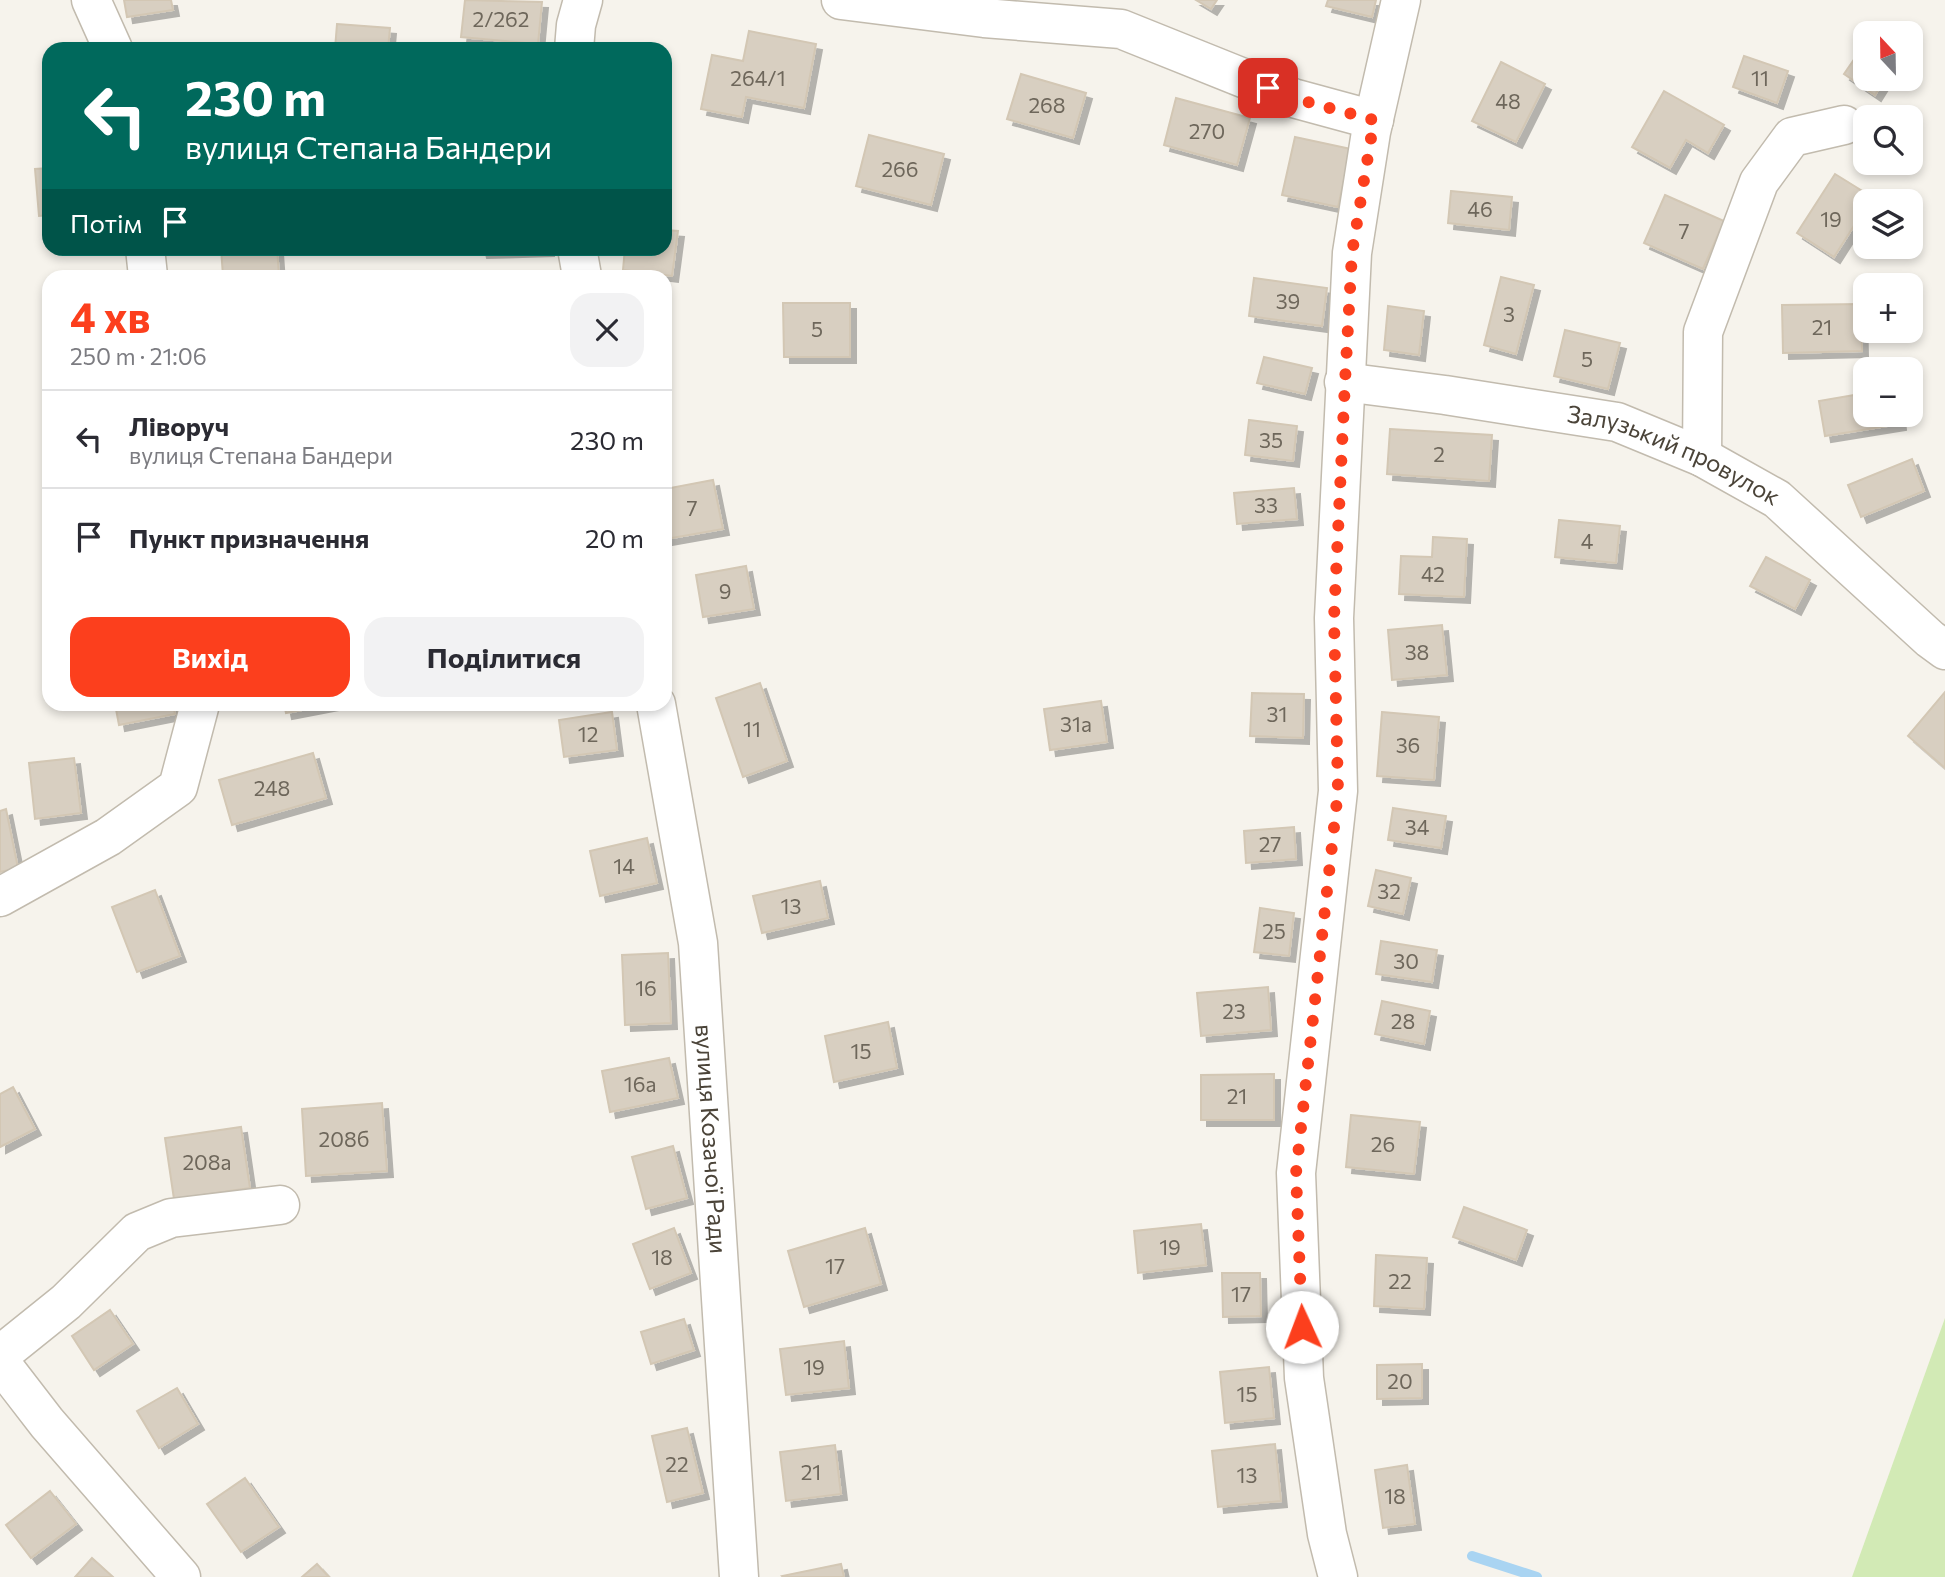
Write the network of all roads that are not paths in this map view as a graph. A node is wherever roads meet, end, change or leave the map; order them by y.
1 (91, 0) edge
2 (583, 0) edge
3 (841, 0) edge
4 (1401, 0) edge
5 (110, 42) edge
6 (575, 42) edge
7 (1374, 120) junction
8 (1844, 125) dead end
9 (1345, 382) junction
10 (1702, 457) junction
11 (1945, 650) edge
12 (198, 711) edge
13 (657, 711) edge
14 (0, 897) edge
15 (280, 1205) dead end
16 (0, 1355) edge
17 (0, 1362) edge
18 (181, 1577) edge
19 (739, 1577) edge
20 (1338, 1577) edge

1 - 5 street
2 - 6 street
3 - 7 street
4 - 7 street
7 - 9 street
8 - 10 street
9 - 10 street, Залузький провулок
9 - 20 street
10 - 11 street, Залузький провулок
12 - 14 street
13 - 19 street, вулиця Козачої Ради
15 - 16 street
17 - 18 street

